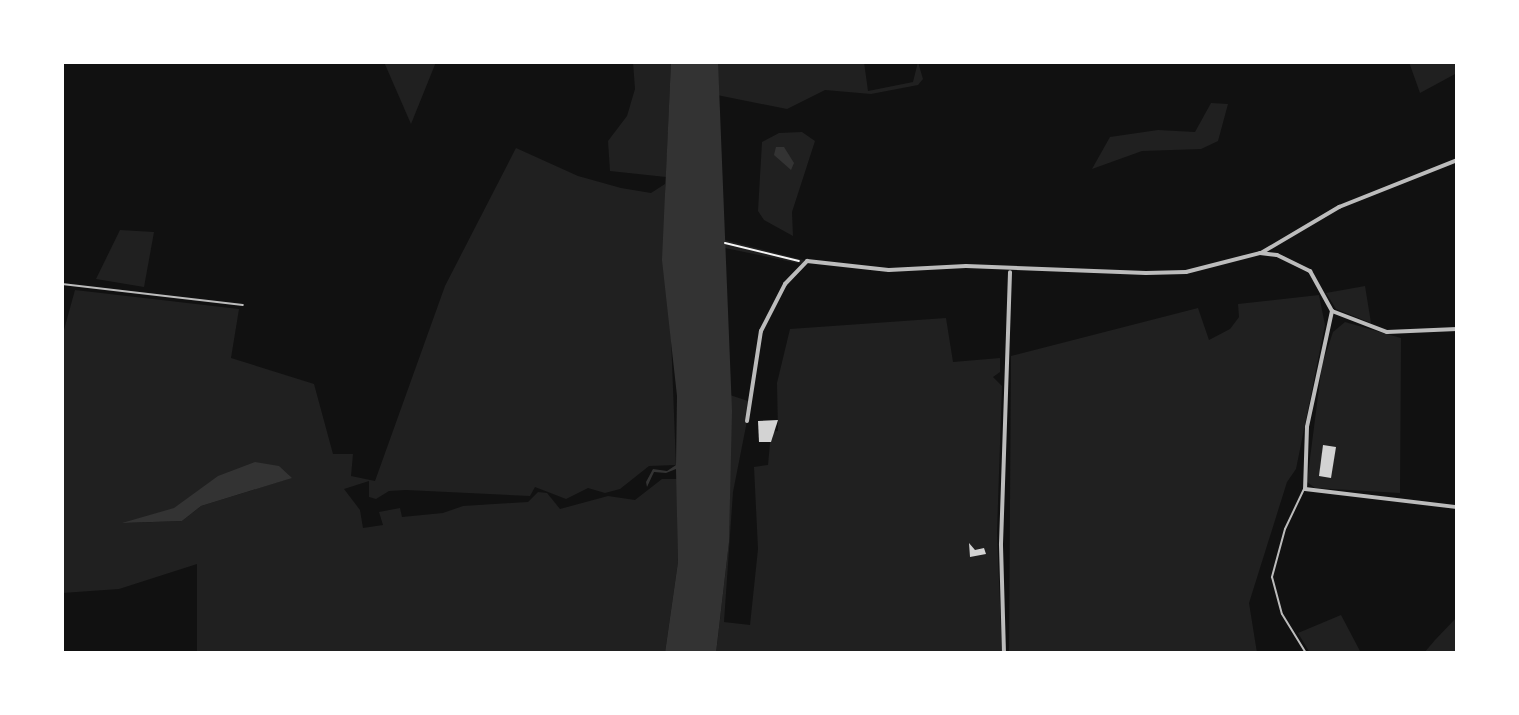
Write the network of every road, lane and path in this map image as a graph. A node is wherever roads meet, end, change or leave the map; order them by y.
1 (1457, 160) edge
2 (725, 243) dead end
3 (1260, 253) junction
4 (804, 263) junction
5 (1010, 271) junction
6 (62, 284) edge
7 (243, 305) dead end
8 (1332, 311) junction
9 (1457, 329) edge
10 (747, 421) dead end
11 (1305, 489) junction
12 (1457, 507) edge
13 (1004, 653) edge
14 (1306, 653) edge

1 - 3 street
2 - 4 path
3 - 5 street
3 - 8 street
4 - 5 street
4 - 10 street
5 - 13 street
6 - 7 lane
8 - 9 street
8 - 11 street
11 - 12 street
11 - 14 lane

